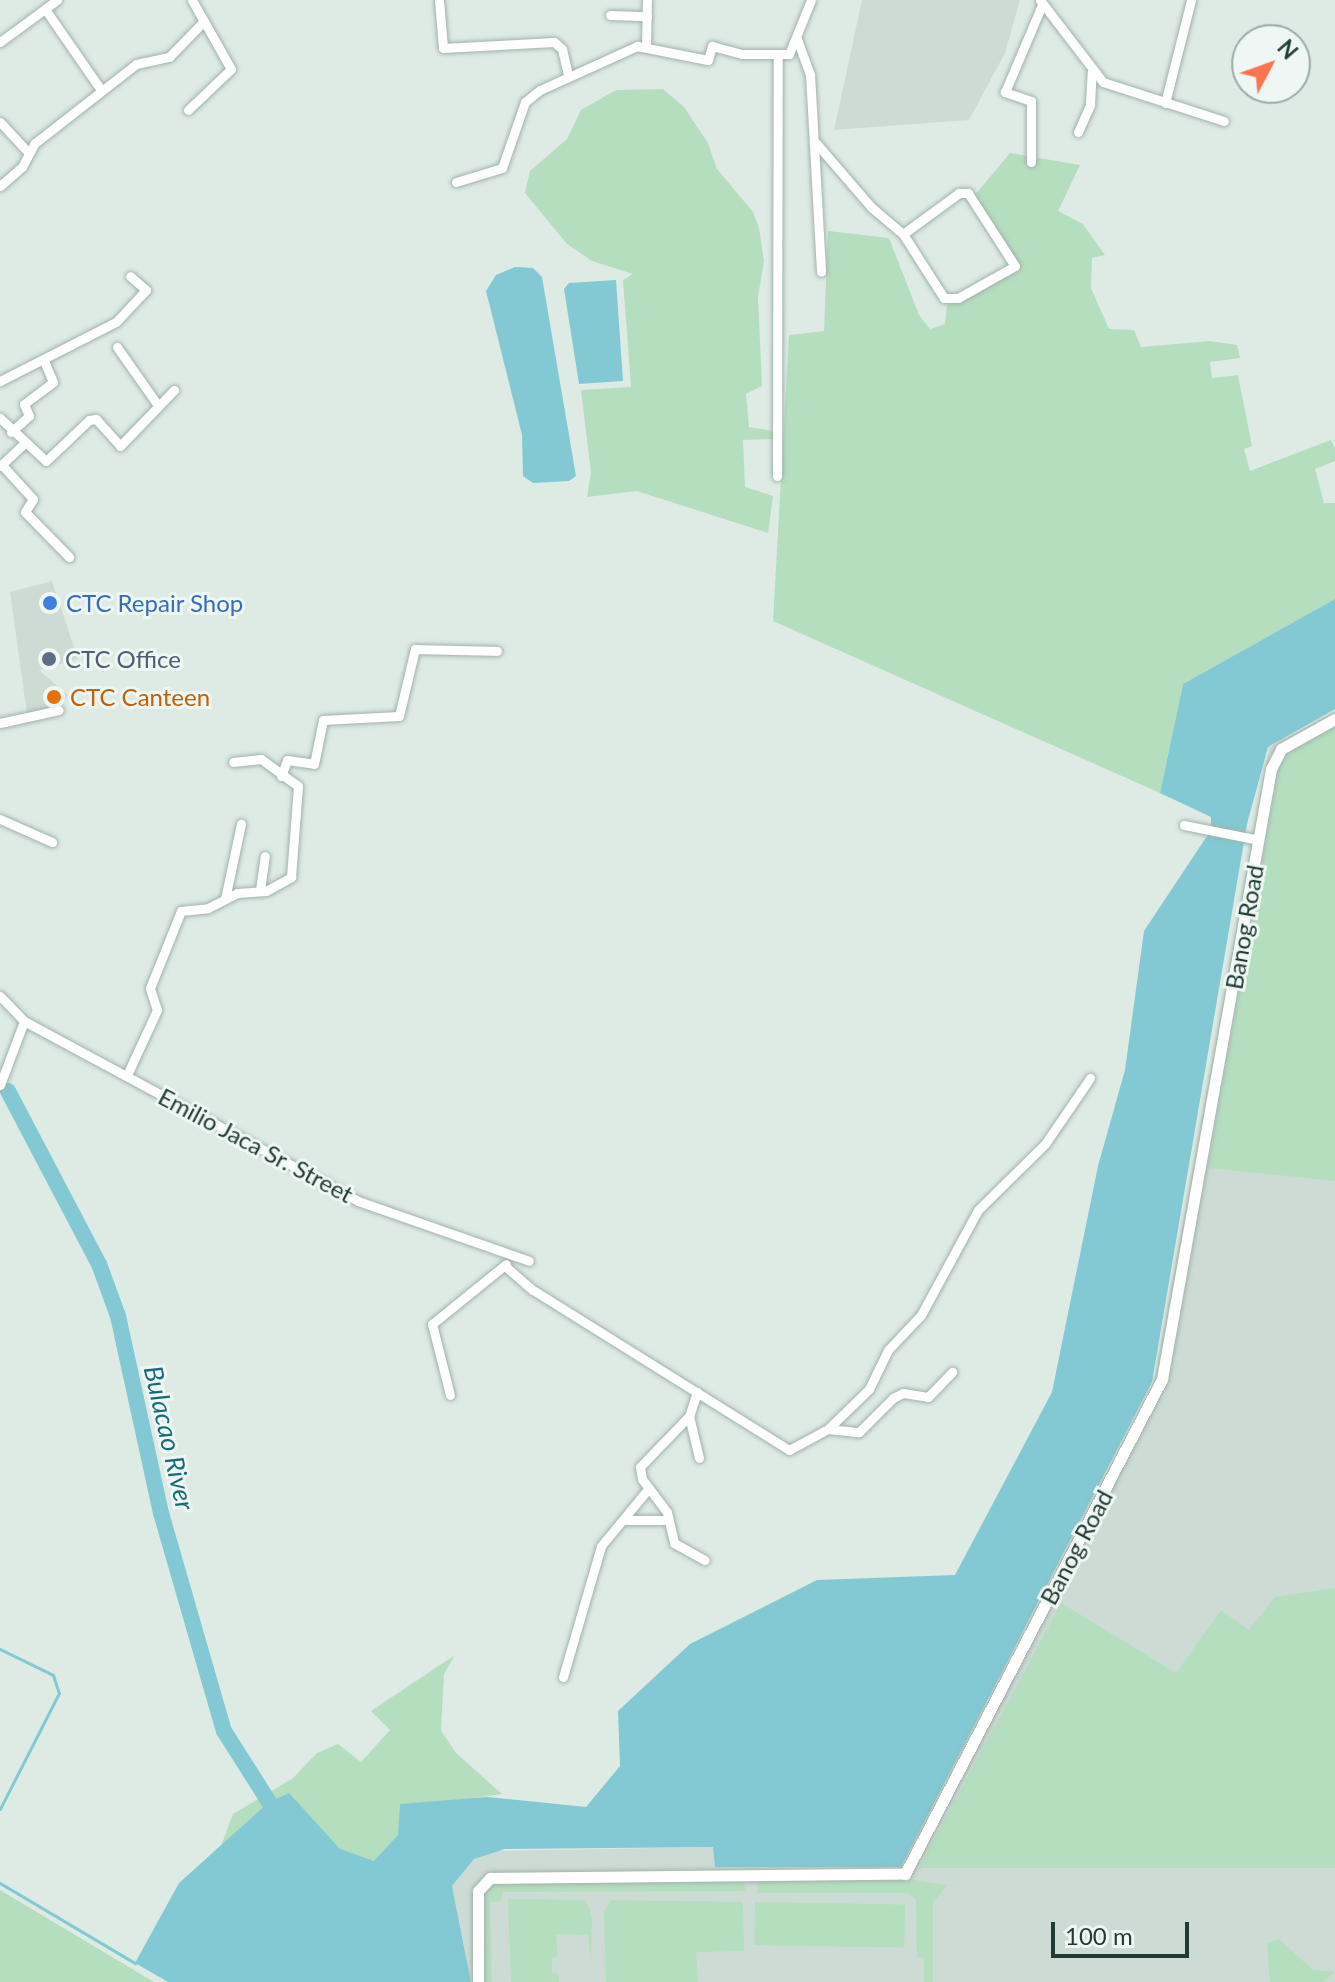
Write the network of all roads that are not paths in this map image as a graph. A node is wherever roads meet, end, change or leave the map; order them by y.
1 (57, 0) edge
2 (192, 0) edge
3 (439, 0) edge
4 (647, 0) edge
5 (811, 0) edge
6 (1191, 0) edge
7 (1041, 2) edge
8 (45, 9) junction
9 (610, 15) dead end
10 (647, 16) junction
11 (204, 21) junction
12 (797, 39) junction
13 (0, 42) edge
14 (646, 47) junction
15 (778, 58) junction
16 (1092, 72) junction
17 (568, 76) junction
18 (101, 90) junction
19 (1165, 103) junction
20 (188, 110) dead end
21 (1224, 121) dead end
22 (0, 122) edge
23 (1078, 132) dead end
24 (816, 143) junction
25 (28, 152) junction
26 (1031, 162) dead end
27 (456, 182) dead end
28 (0, 186) edge
29 (903, 234) junction
30 (821, 272) dead end
31 (130, 276) dead end
32 (117, 347) dead end
33 (44, 361) junction
34 (0, 381) edge
35 (174, 390) dead end
36 (157, 404) junction
37 (0, 418) edge
38 (11, 432) junction
39 (24, 444) junction
40 (1, 466) edge
41 (777, 476) dead end
42 (69, 557) dead end
43 (497, 651) dead end
44 (59, 710) dead end
45 (1335, 719) edge
46 (0, 723) edge
47 (233, 762) dead end
48 (281, 776) junction
49 (0, 819) edge
50 (241, 824) dead end
51 (1184, 825) dead end
52 (1253, 839) junction
53 (52, 842) dead end
54 (265, 856) dead end
55 (260, 890) junction
56 (225, 899) junction
57 (0, 996) edge
58 (24, 1021) junction
59 (127, 1075) junction
60 (1090, 1078) dead end
61 (0, 1085) edge
62 (529, 1261) dead end
63 (507, 1262) junction
64 (952, 1372) dead end
65 (697, 1392) junction
66 (450, 1395) dead end
67 (689, 1416) junction
68 (828, 1429) junction
69 (699, 1458) dead end
70 (649, 1488) junction
71 (625, 1520) junction
72 (668, 1520) junction
73 (705, 1560) dead end
74 (563, 1677) dead end
75 (478, 1982) edge

1 - 8 street
2 - 11 street
3 - 17 street
4 - 10 street
5 - 12 street
6 - 19 street
7 - 16 street
7 - 26 street
8 - 13 street
8 - 18 street
9 - 10 street
10 - 14 street
11 - 18 street
11 - 20 street
12 - 15 street
12 - 24 street
14 - 15 street
14 - 17 street
15 - 41 street
16 - 19 street
16 - 23 street
17 - 27 street
18 - 25 street
19 - 21 street
22 - 25 street
24 - 29 street
24 - 30 street
25 - 28 street
29 - 29 street
31 - 33 street
32 - 36 street
33 - 34 street
33 - 38 street
35 - 36 street
36 - 39 street
37 - 38 street
38 - 39 street
39 - 40 street
40 - 42 street
43 - 48 street
44 - 46 street
45 - 52 street, Banog Road
47 - 48 street
48 - 55 street
49 - 53 street
50 - 56 street
51 - 52 street
52 - 75 street, Banog Road
54 - 55 street
55 - 56 street
56 - 59 street
57 - 58 street, Emilio Jaca Sr. Street
58 - 59 street, Emilio Jaca Sr. Street
58 - 61 street
59 - 63 street, Emilio Jaca Sr. Street
60 - 68 street
62 - 63 street, Emilio Jaca Sr. Street
63 - 65 street
63 - 66 street
64 - 68 street
65 - 67 street
65 - 68 street
67 - 69 street
67 - 70 street
70 - 71 street
70 - 72 street
71 - 72 street
71 - 74 street
72 - 73 street

